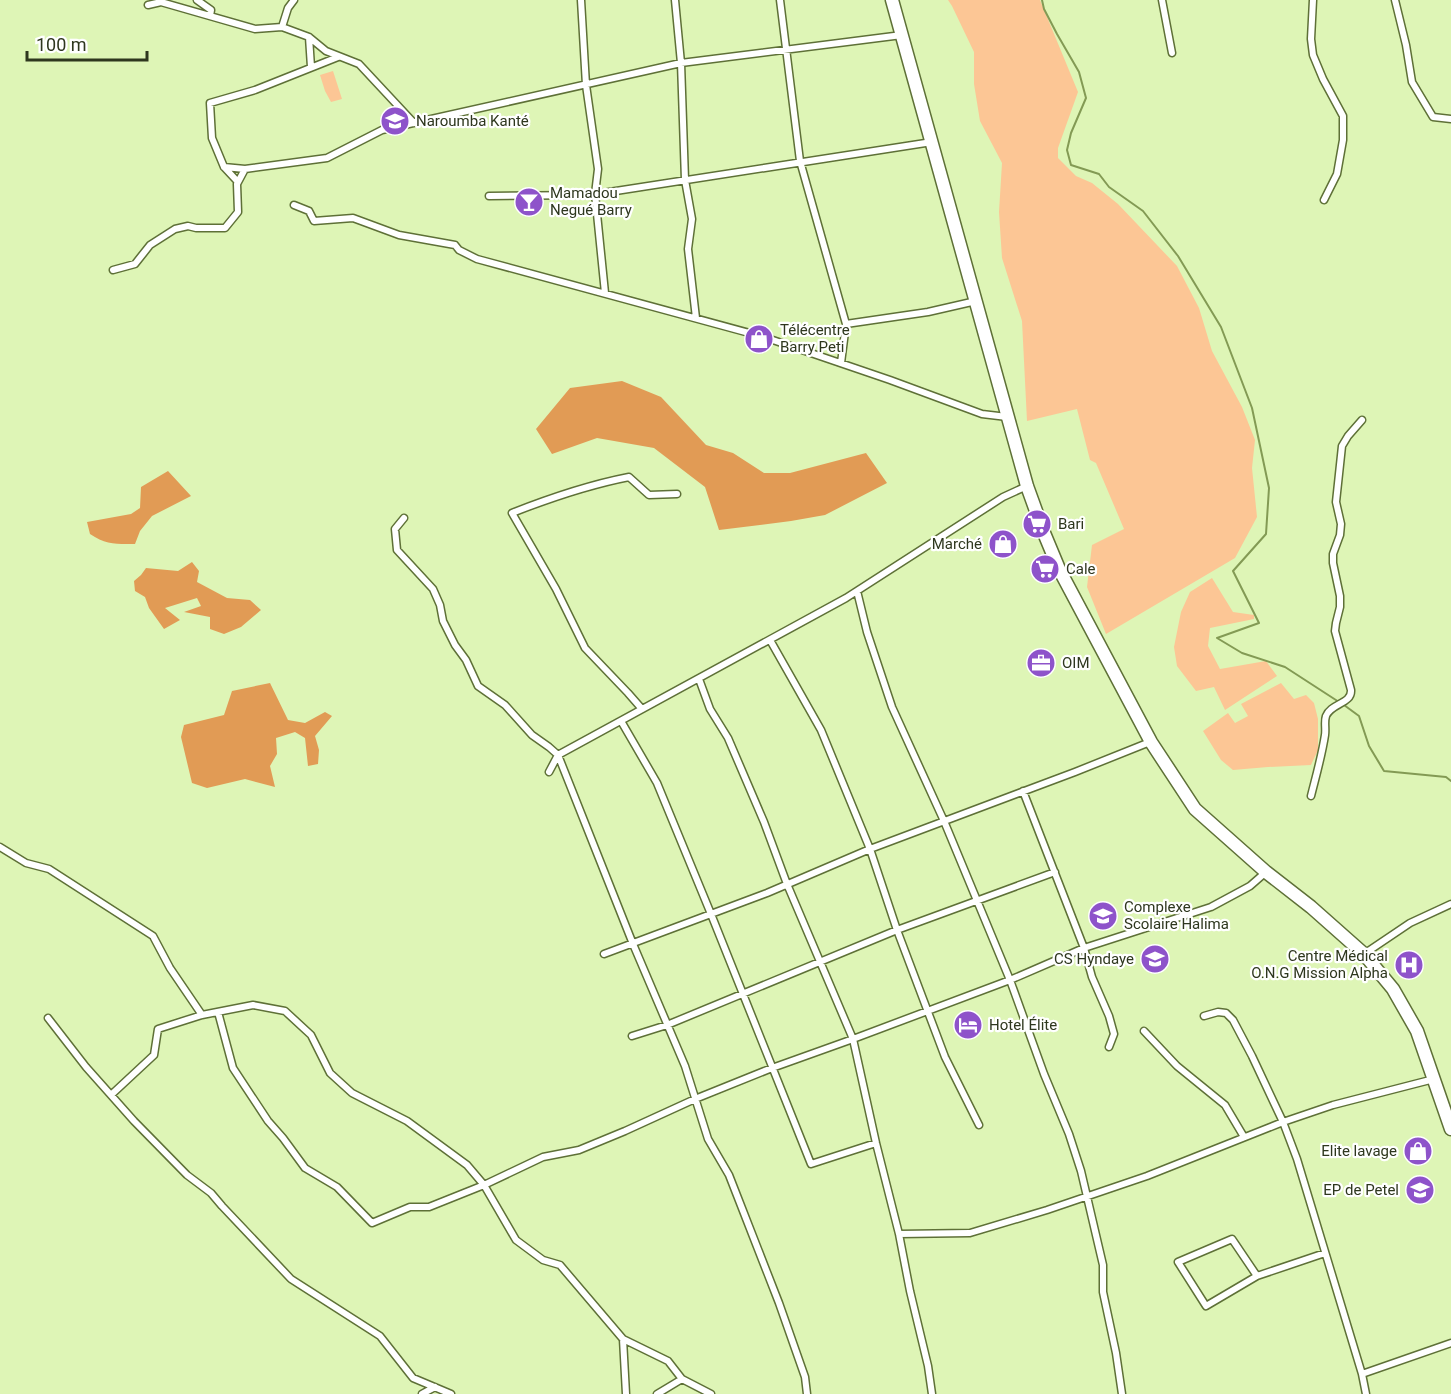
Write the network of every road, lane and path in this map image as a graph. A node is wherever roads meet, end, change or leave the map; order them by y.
1 (197, 0) edge
2 (294, 0) edge
3 (581, 0) edge
4 (675, 0) edge
5 (780, 0) edge
6 (892, 0) edge
7 (1162, 0) edge
8 (1313, 0) edge
9 (1395, 0) edge
10 (148, 4) dead end
11 (210, 16) junction
12 (282, 27) junction
13 (903, 35) junction
14 (309, 37) junction
15 (786, 50) junction
16 (1172, 53) dead end
17 (339, 56) junction
18 (681, 63) junction
19 (311, 67) junction
20 (586, 85) junction
21 (1451, 119) edge
22 (414, 123) junction
23 (932, 142) junction
24 (800, 161) junction
25 (224, 167) junction
26 (245, 168) junction
27 (685, 180) junction
28 (238, 182) junction
29 (595, 194) junction
30 (489, 196) dead end
31 (1324, 200) dead end
32 (294, 205) dead end
33 (112, 270) dead end
34 (605, 293) junction
35 (977, 301) junction
36 (696, 318) junction
37 (846, 324) junction
38 (841, 363) junction
39 (1008, 417) junction
40 (1362, 420) dead end
41 (1027, 486) junction
42 (677, 494) dead end
43 (404, 519) dead end
44 (857, 591) junction
45 (770, 639) junction
46 (699, 679) junction
47 (642, 709) junction
48 (621, 721) junction
49 (1151, 742) junction
50 (558, 755) junction
51 (549, 772) dead end
52 (1023, 791) junction
53 (1311, 796) dead end
54 (944, 821) junction
55 (0, 847) edge
56 (870, 849) junction
57 (1055, 872) junction
58 (1266, 872) junction
59 (787, 884) junction
60 (977, 901) junction
61 (1451, 904) edge
62 (711, 914) junction
63 (897, 930) junction
64 (633, 944) junction
65 (1084, 948) junction
66 (604, 954) dead end
67 (1364, 954) junction
68 (820, 962) junction
69 (1010, 980) junction
70 (743, 994) junction
71 (928, 1010) junction
72 (218, 1012) junction
73 (202, 1015) junction
74 (1204, 1016) dead end
75 (48, 1018) dead end
76 (667, 1025) junction
77 (1144, 1031) dead end
78 (632, 1035) dead end
79 (853, 1039) junction
80 (1109, 1047) dead end
81 (772, 1068) junction
82 (1434, 1078) junction
83 (111, 1095) junction
84 (695, 1099) junction
85 (1283, 1122) junction
86 (979, 1125) dead end
87 (1451, 1130) edge
88 (1244, 1137) junction
89 (876, 1143) junction
90 (484, 1185) junction
91 (1088, 1196) junction
92 (899, 1234) junction
93 (1325, 1253) junction
94 (1257, 1276) junction
95 (623, 1339) junction
96 (1451, 1343) edge
97 (1362, 1374) junction
98 (682, 1379) junction
99 (435, 1387) junction
100 (422, 1394) edge
101 (451, 1394) edge
102 (626, 1394) edge
103 (657, 1394) edge
104 (711, 1394) edge
105 (807, 1394) edge
106 (932, 1394) edge
107 (1122, 1394) edge
108 (1366, 1394) edge

1 - 11 street
2 - 12 street
3 - 20 street
4 - 18 street
5 - 15 street
6 - 13 highway
7 - 16 street
8 - 31 street
9 - 21 street
10 - 11 street
11 - 12 street
12 - 14 street
13 - 15 street
13 - 23 highway
14 - 17 street
14 - 19 street
15 - 18 street
15 - 24 street
17 - 19 street
17 - 22 street
18 - 20 street
18 - 27 street
19 - 25 street
20 - 22 street
20 - 29 street
22 - 26 street
23 - 24 street
23 - 35 highway
24 - 27 street
24 - 37 street
25 - 26 street
25 - 28 street
26 - 28 street
27 - 29 street
27 - 36 street
28 - 33 street
29 - 30 street
29 - 34 street
32 - 34 street
34 - 36 street
35 - 37 street
35 - 39 highway
36 - 38 street
37 - 38 street
38 - 39 street
39 - 41 highway
40 - 53 street
41 - 44 street
41 - 49 highway
42 - 47 street
43 - 50 street
44 - 45 street
44 - 54 street
45 - 46 street
45 - 56 street
46 - 47 street
46 - 59 street
47 - 48 street
48 - 50 street
48 - 62 street
49 - 52 street
49 - 58 highway
50 - 51 street
50 - 64 street
52 - 54 street
52 - 57 street
54 - 56 street
54 - 60 street
55 - 73 street
56 - 59 street
56 - 63 street
57 - 60 street
57 - 65 street
58 - 65 street
58 - 67 highway
59 - 62 street
59 - 68 street
60 - 63 street
60 - 69 street
61 - 67 street
62 - 64 street
62 - 70 street
63 - 68 street
63 - 71 street
64 - 66 street
64 - 76 street
65 - 69 street
65 - 80 street
67 - 82 highway
68 - 70 street
68 - 79 street
69 - 71 street
69 - 91 street
70 - 76 street
70 - 81 street
71 - 79 street
71 - 86 street
72 - 73 street
72 - 90 street
72 - 90 street
73 - 83 street
74 - 85 street
75 - 83 street
76 - 78 street
76 - 84 street
77 - 88 street
79 - 81 street
79 - 89 street
81 - 84 street
81 - 89 street
82 - 85 street
82 - 87 highway
83 - 99 street
84 - 90 street
84 - 105 street
85 - 88 street
85 - 93 street
88 - 91 street
89 - 92 street
90 - 95 street
91 - 92 street
91 - 107 street
92 - 106 street
93 - 94 street
93 - 97 street
94 - 94 street
95 - 98 street
95 - 102 street
96 - 97 street
97 - 108 street
98 - 103 street
98 - 104 street
99 - 100 street
99 - 101 street

